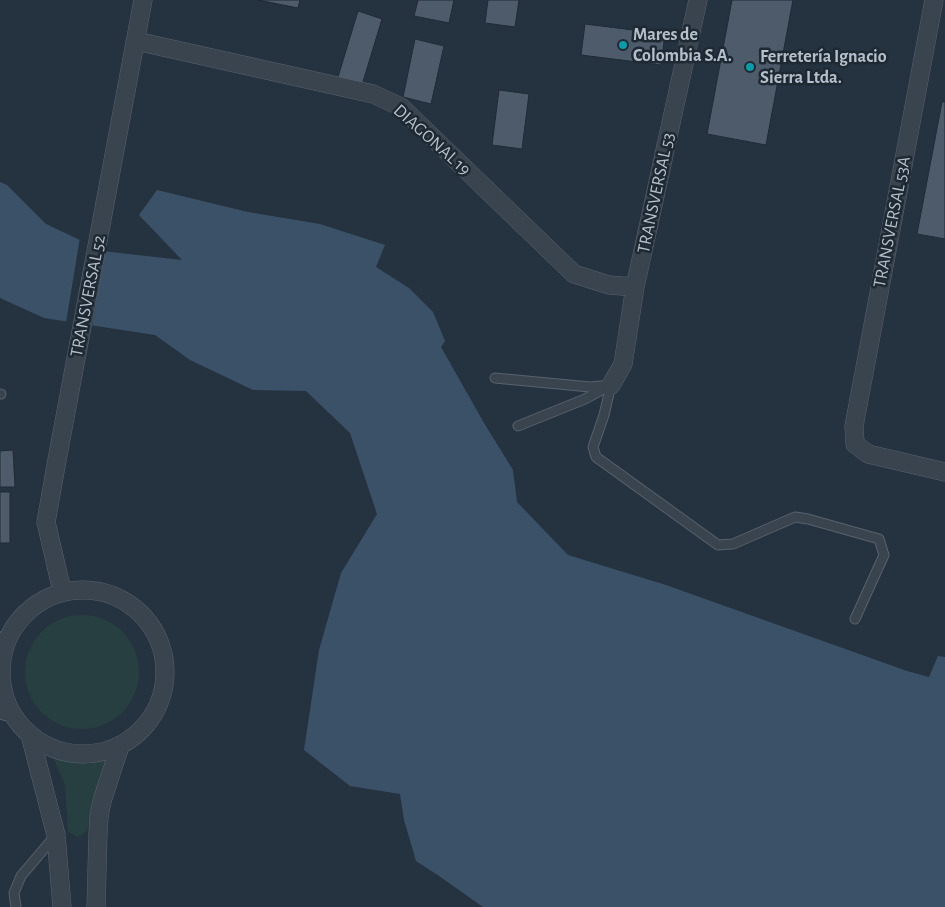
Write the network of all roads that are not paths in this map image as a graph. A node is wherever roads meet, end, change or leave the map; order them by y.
1 (143, 0) edge
2 (698, 0) edge
3 (934, 0) edge
4 (136, 41) junction
5 (635, 287) junction
6 (495, 378) dead end
7 (611, 385) junction
8 (518, 426) dead end
9 (945, 472) edge
10 (62, 591) junction
11 (855, 619) dead end
12 (5, 636) edge
13 (7, 716) edge
14 (30, 735) junction
15 (120, 746) junction
16 (56, 835) junction
17 (16, 907) edge
18 (62, 907) edge
19 (96, 907) edge

1 - 4 street, TRANSVERSAL 52
2 - 5 street, TRANSVERSAL 53
3 - 9 street, TRANSVERSAL 53A
4 - 5 street, DIAGONAL 19
4 - 10 street, TRANSVERSAL 52
5 - 7 street, TRANSVERSAL 53
6 - 7 lane
7 - 8 lane
7 - 11 lane
10 - 12 street
10 - 15 street
12 - 13 street
13 - 14 street
14 - 15 street
14 - 16 street
15 - 19 street
16 - 17 lane
16 - 18 street

